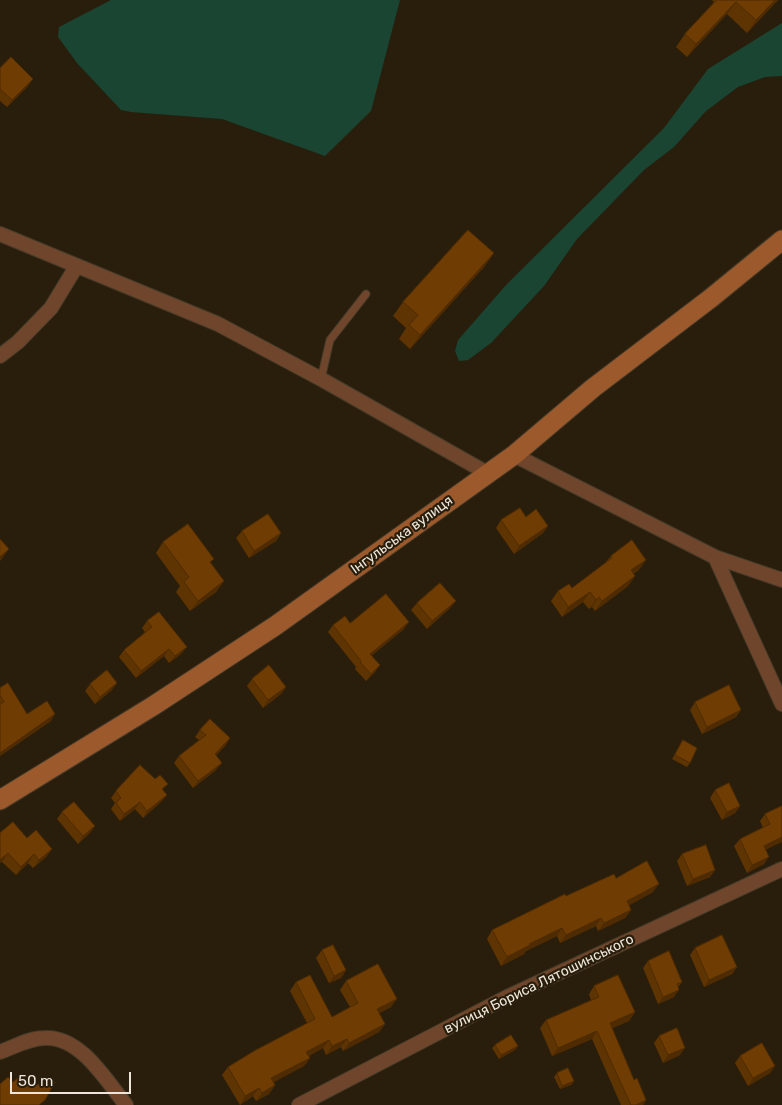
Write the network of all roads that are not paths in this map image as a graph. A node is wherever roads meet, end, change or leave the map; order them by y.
1 (0, 234) edge
2 (782, 240) edge
3 (76, 267) junction
4 (366, 294) dead end
5 (0, 356) edge
6 (321, 379) junction
7 (514, 455) junction
8 (487, 473) junction
9 (715, 557) junction
10 (782, 580) edge
11 (782, 704) edge
12 (0, 800) edge
13 (782, 869) edge
14 (0, 1052) edge
15 (126, 1105) edge
16 (299, 1105) edge

1 - 3 street
2 - 7 street, Інгульська вулиця
3 - 5 street
3 - 6 street
4 - 6 lane
6 - 8 street
7 - 8 street, Інгульська вулиця
7 - 9 street
8 - 12 street, Інгульська вулиця
9 - 10 street
9 - 11 street
13 - 16 street, вулиця Бориса Лятошинського
14 - 15 street

